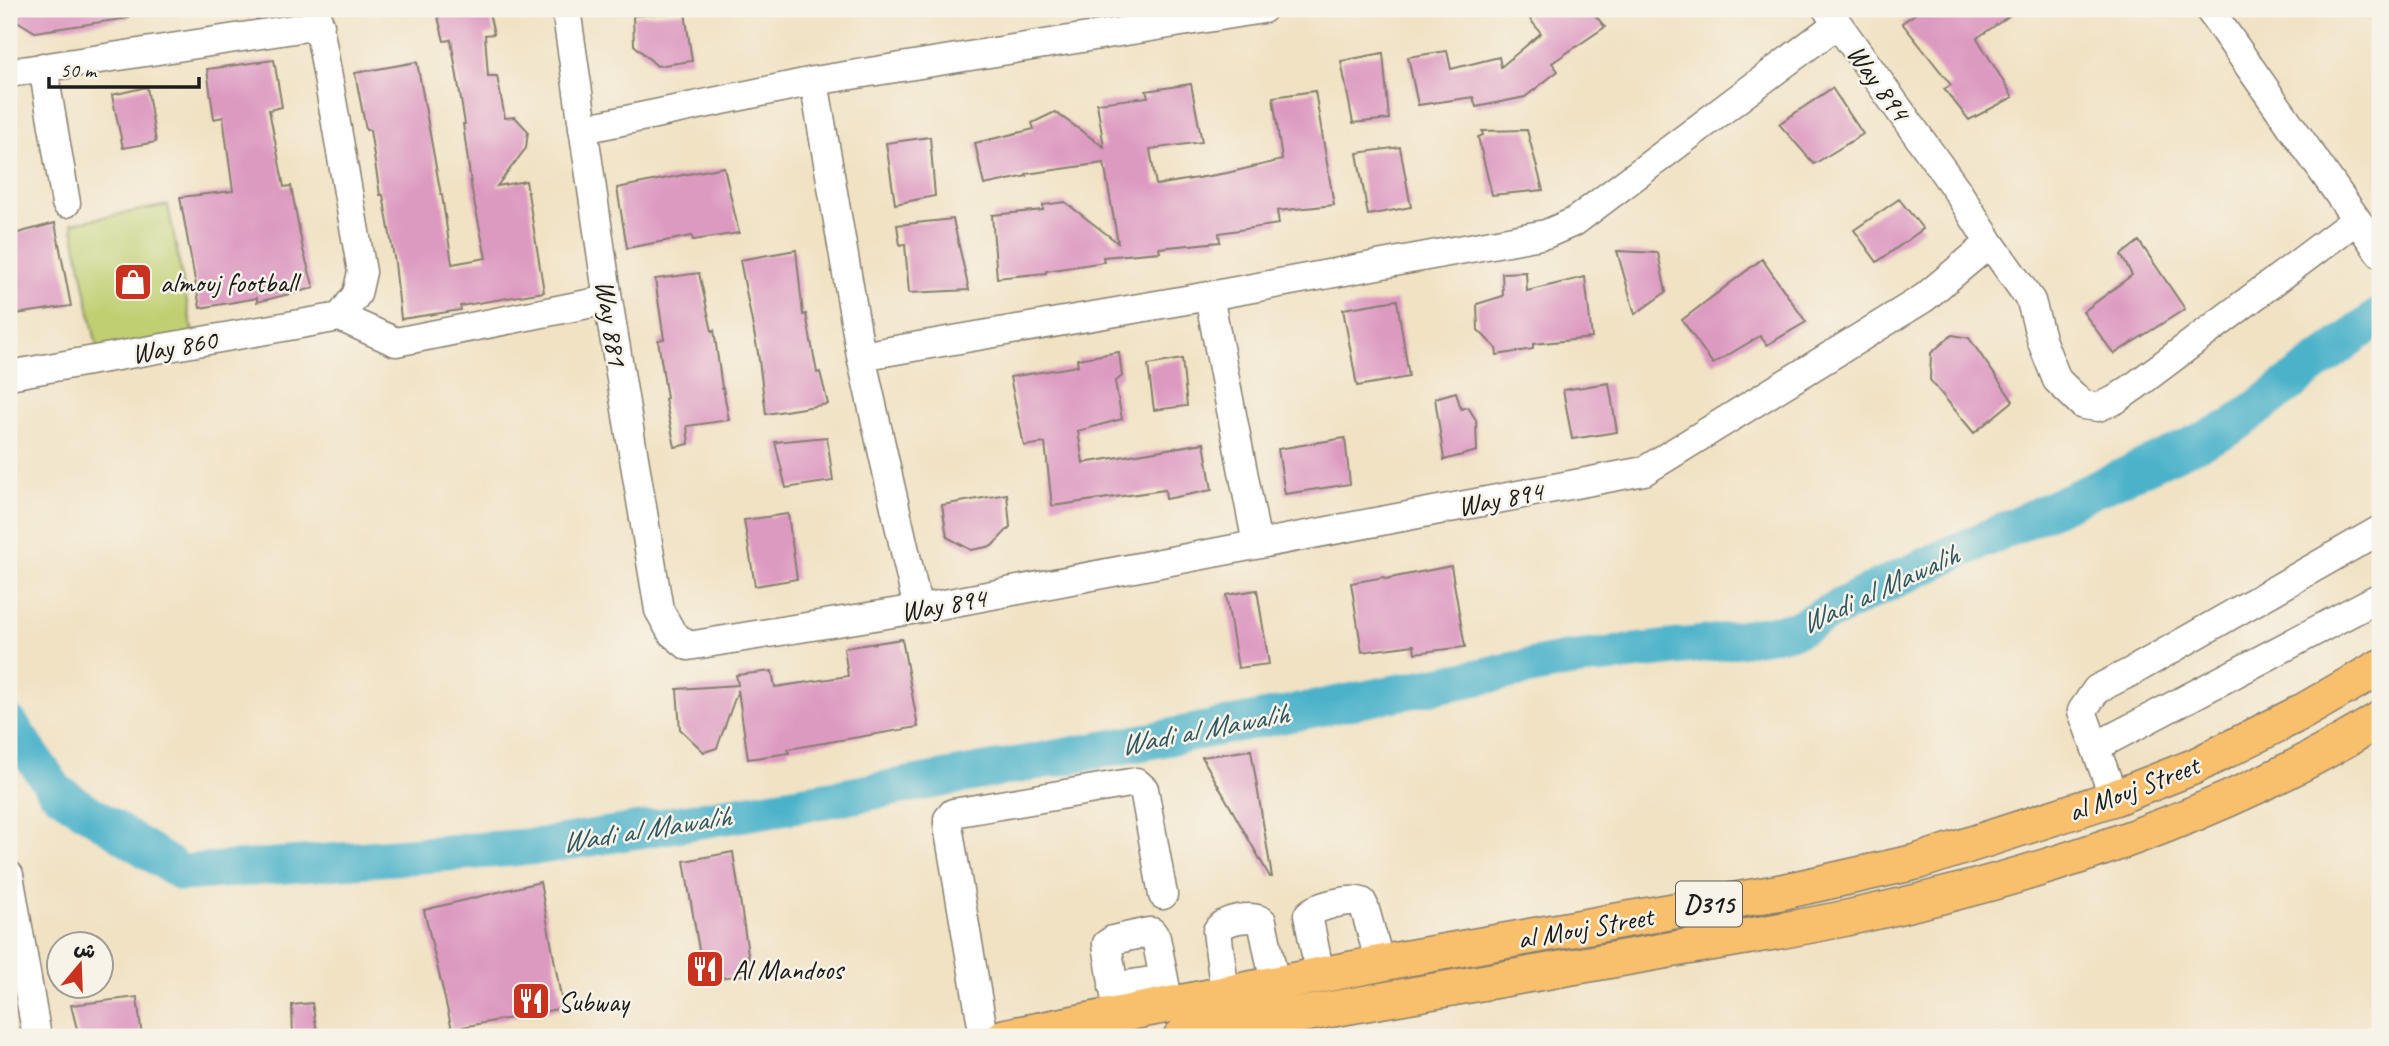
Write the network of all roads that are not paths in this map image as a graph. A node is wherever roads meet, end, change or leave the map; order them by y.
1 (566, 9) edge
2 (1263, 9) edge
3 (2209, 9) edge
4 (1832, 16) edge
5 (318, 17) edge
6 (43, 68) junction
7 (9, 73) edge
8 (814, 80) junction
9 (583, 129) junction
10 (66, 203) dead end
11 (2372, 235) edge
12 (1990, 243) junction
13 (1209, 296) junction
14 (608, 300) junction
15 (340, 317) junction
16 (861, 356) junction
17 (9, 375) edge
18 (2380, 530) edge
19 (1258, 544) junction
20 (2380, 597) edge
21 (918, 609) junction
22 (672, 633) joint
23 (2380, 667) edge
24 (2380, 719) edge
25 (2095, 747) junction
26 (2114, 798) junction
27 (9, 875) edge
28 (1163, 895) dead end
29 (14, 943) edge
30 (1380, 963) junction
31 (1320, 975) junction
32 (1275, 984) junction
33 (1167, 992) junction
34 (1225, 994) junction
35 (1116, 1001) junction
36 (37, 1037) edge
37 (984, 1037) edge
38 (1004, 1037) edge
39 (1181, 1037) edge

1 - 9 street, Way 881
2 - 8 street
3 - 11 street
4 - 12 street, Way 894
4 - 13 street
5 - 6 street
5 - 15 street
6 - 7 street
6 - 10 street
8 - 9 street
8 - 16 street
9 - 14 street, Way 881
11 - 12 street
12 - 19 street, Way 894
13 - 16 street
13 - 19 street
14 - 15 street
14 - 22 street, Way 881
15 - 17 street, Way 860
16 - 21 street
18 - 25 street
19 - 21 street, Way 894
20 - 25 street
21 - 22 street, Way 894
23 - 26 main road, al Mouj Street / D315
24 - 39 main road, al Mouj Street / D315
25 - 26 street
26 - 30 main road, al Mouj Street / D315
27 - 29 street
28 - 37 street
29 - 36 street
30 - 31 main road, al Mouj Street / D315
30 - 31 street
31 - 32 main road, al Mouj Street / D315
32 - 34 main road, al Mouj Street / D315
32 - 34 street
33 - 34 main road, al Mouj Street / D315
33 - 35 main road, al Mouj Street / D315
33 - 35 street
35 - 38 main road, al Mouj Street / D315

